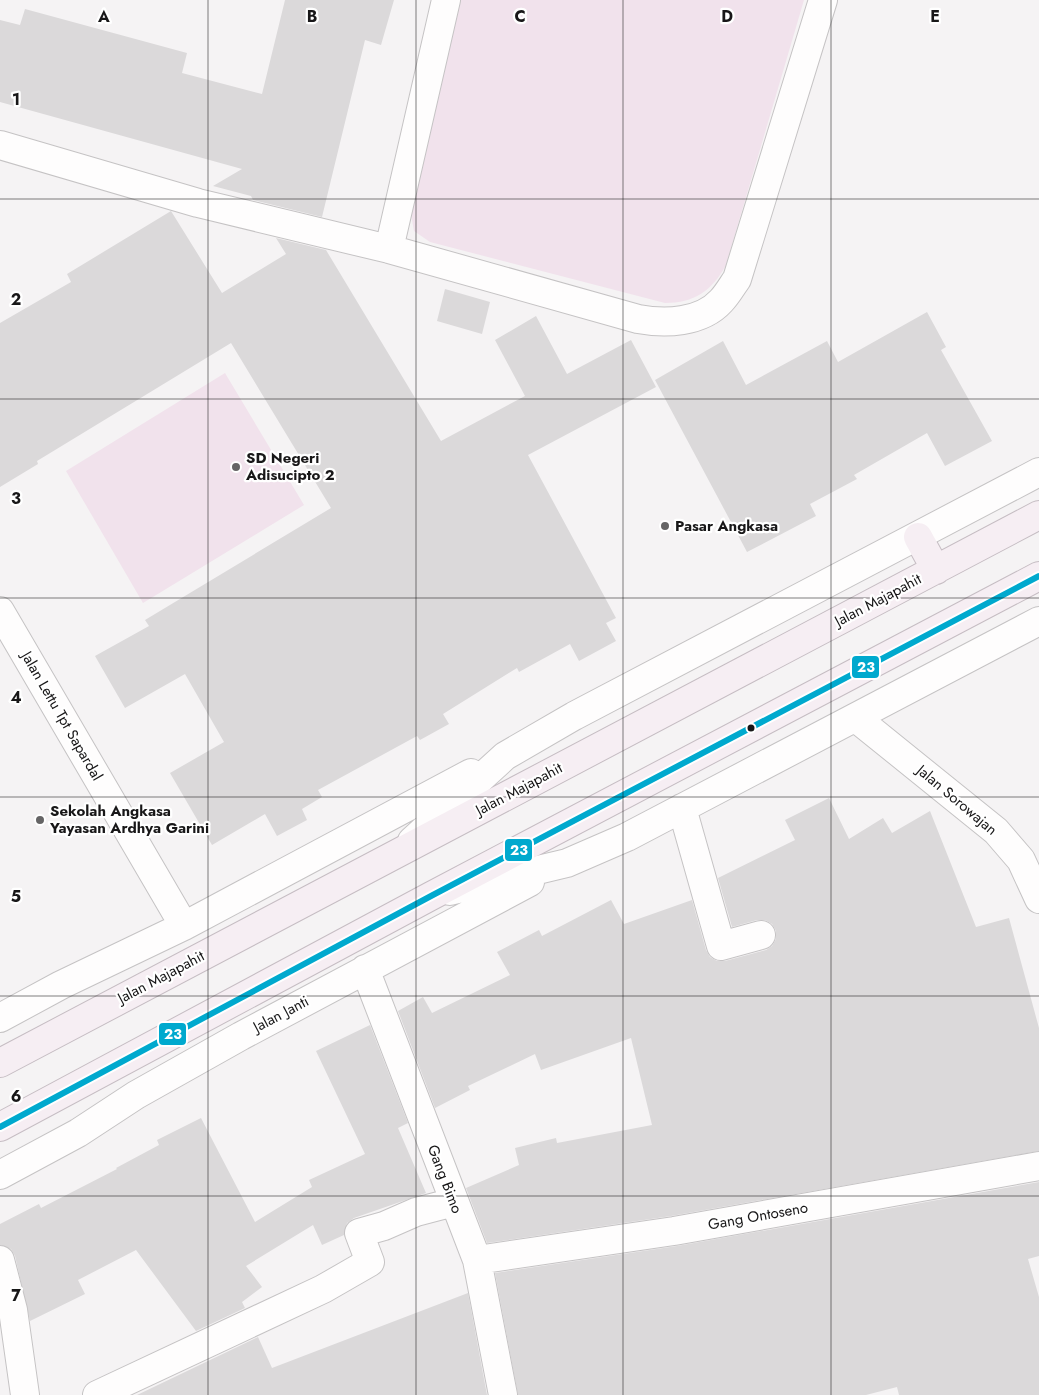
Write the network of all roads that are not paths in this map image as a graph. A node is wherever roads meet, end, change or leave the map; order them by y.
1 (446, 0) edge
2 (823, 0) edge
3 (0, 145) edge
4 (389, 249) junction
5 (1039, 472) edge
6 (1039, 515) edge
7 (918, 537) junction
8 (936, 570) junction
9 (1039, 576) edge
10 (0, 611) edge
11 (1039, 621) edge
12 (856, 718) junction
13 (505, 756) junction
14 (682, 808) junction
15 (402, 850) junction
16 (567, 863) junction
17 (431, 896) junction
18 (1039, 898) edge
19 (184, 926) junction
20 (761, 935) dead end
21 (365, 969) junction
22 (0, 1018) edge
23 (0, 1064) edge
24 (0, 1127) edge
25 (1039, 1166) edge
26 (0, 1175) edge
27 (454, 1202) junction
28 (0, 1260) edge
29 (477, 1260) junction
30 (25, 1395) edge
31 (97, 1395) edge
32 (503, 1395) edge

1 - 4 street
2 - 4 street
3 - 4 street
5 - 7 street
6 - 8 highway, Jalan Majapahit
7 - 8 highway
7 - 13 street
8 - 15 highway, Jalan Majapahit
9 - 17 highway
10 - 19 street, Jalan Lettu Tpt Sapardal
11 - 12 street
12 - 14 street
12 - 18 street, Jalan Sorowajan
13 - 15 street
13 - 19 street
14 - 16 street
14 - 20 street
15 - 23 highway, Jalan Majapahit
16 - 17 street
16 - 21 street, Jalan Janti
17 - 24 highway
19 - 22 street
21 - 26 street, Jalan Janti
21 - 27 street, Gang Bimo
25 - 29 street, Gang Ontoseno
27 - 29 street, Gang Bimo
27 - 31 street
28 - 30 street
29 - 32 street, Gang Bimo

